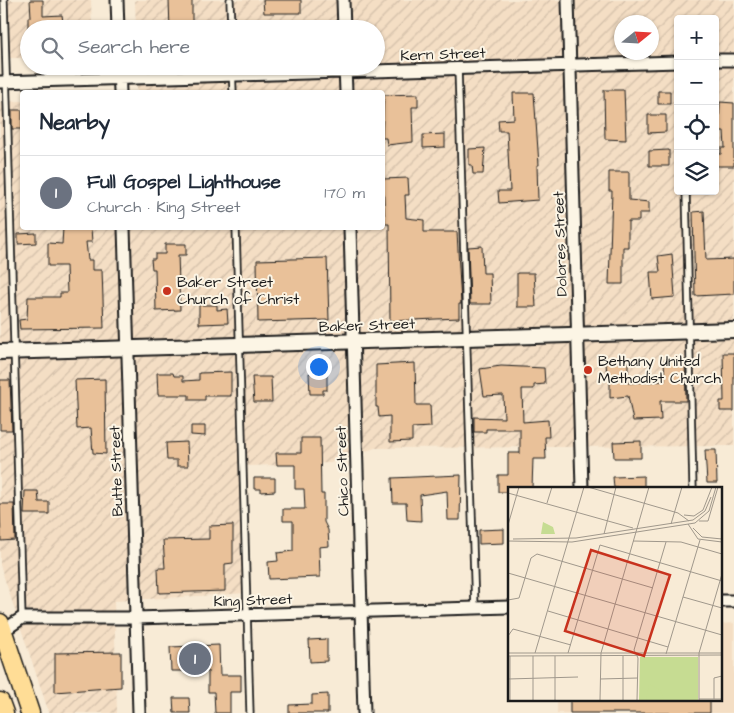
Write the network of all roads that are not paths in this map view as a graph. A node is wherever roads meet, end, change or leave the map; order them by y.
1 (4, 0) edge
2 (118, 0) edge
3 (230, 0) edge
4 (343, 0) edge
5 (568, 0) edge
6 (118, 20) edge
7 (231, 20) edge
8 (344, 20) edge
9 (719, 60) edge
10 (734, 60) edge
11 (674, 62) edge
12 (570, 65) junction
13 (458, 68) junction
14 (385, 69) edge
15 (85, 75) edge
16 (120, 75) edge
17 (232, 75) edge
18 (345, 75) edge
19 (3, 82) edge
20 (120, 90) edge
21 (233, 90) edge
22 (346, 90) edge
23 (686, 195) edge
24 (124, 230) edge
25 (236, 230) edge
26 (350, 230) edge
27 (734, 330) edge
28 (689, 332) junction
29 (578, 335) junction
30 (466, 338) junction
31 (353, 342) junction
32 (238, 345) junction
33 (128, 348) junction
34 (0, 352) edge
35 (16, 352) junction
36 (582, 487) edge
37 (693, 487) edge
38 (508, 607) edge
39 (476, 608) junction
40 (361, 612) junction
41 (247, 615) junction
42 (22, 618) junction
43 (136, 618) junction
44 (1, 629) edge
45 (0, 702) edge
46 (4, 713) edge
47 (30, 713) edge
48 (139, 713) edge
49 (250, 713) edge
50 (364, 713) edge

1 - 19 lane
2 - 6 street
3 - 7 lane
4 - 8 street
5 - 12 street, Dolores Street
9 - 10 street
11 - 12 street, Kern Street
12 - 13 street, Kern Street
12 - 29 street, Dolores Street
13 - 14 street, Kern Street
13 - 30 lane
15 - 19 street, Kern Street
16 - 20 street
17 - 21 lane
18 - 22 street
19 - 35 lane
23 - 28 lane
24 - 33 street, Butte Street
25 - 32 lane
26 - 31 street, Chico Street
27 - 28 street, Baker Street
28 - 29 street, Baker Street
28 - 37 lane
29 - 30 street, Baker Street
29 - 36 street, Dolores Street
30 - 31 street, Baker Street
30 - 39 lane
31 - 32 street, Baker Street
31 - 40 street, Chico Street
32 - 33 street, Baker Street
32 - 41 lane
33 - 35 street, Baker Street
33 - 43 street, Butte Street
34 - 35 street, Baker Street
35 - 42 lane
38 - 39 street, King Street
39 - 40 street, King Street
40 - 41 street, King Street
40 - 50 street, Chico Street
41 - 43 street, King Street
41 - 49 lane
42 - 43 street, King Street
42 - 44 street
43 - 48 street, Butte Street
44 - 47 main road
45 - 46 main road

